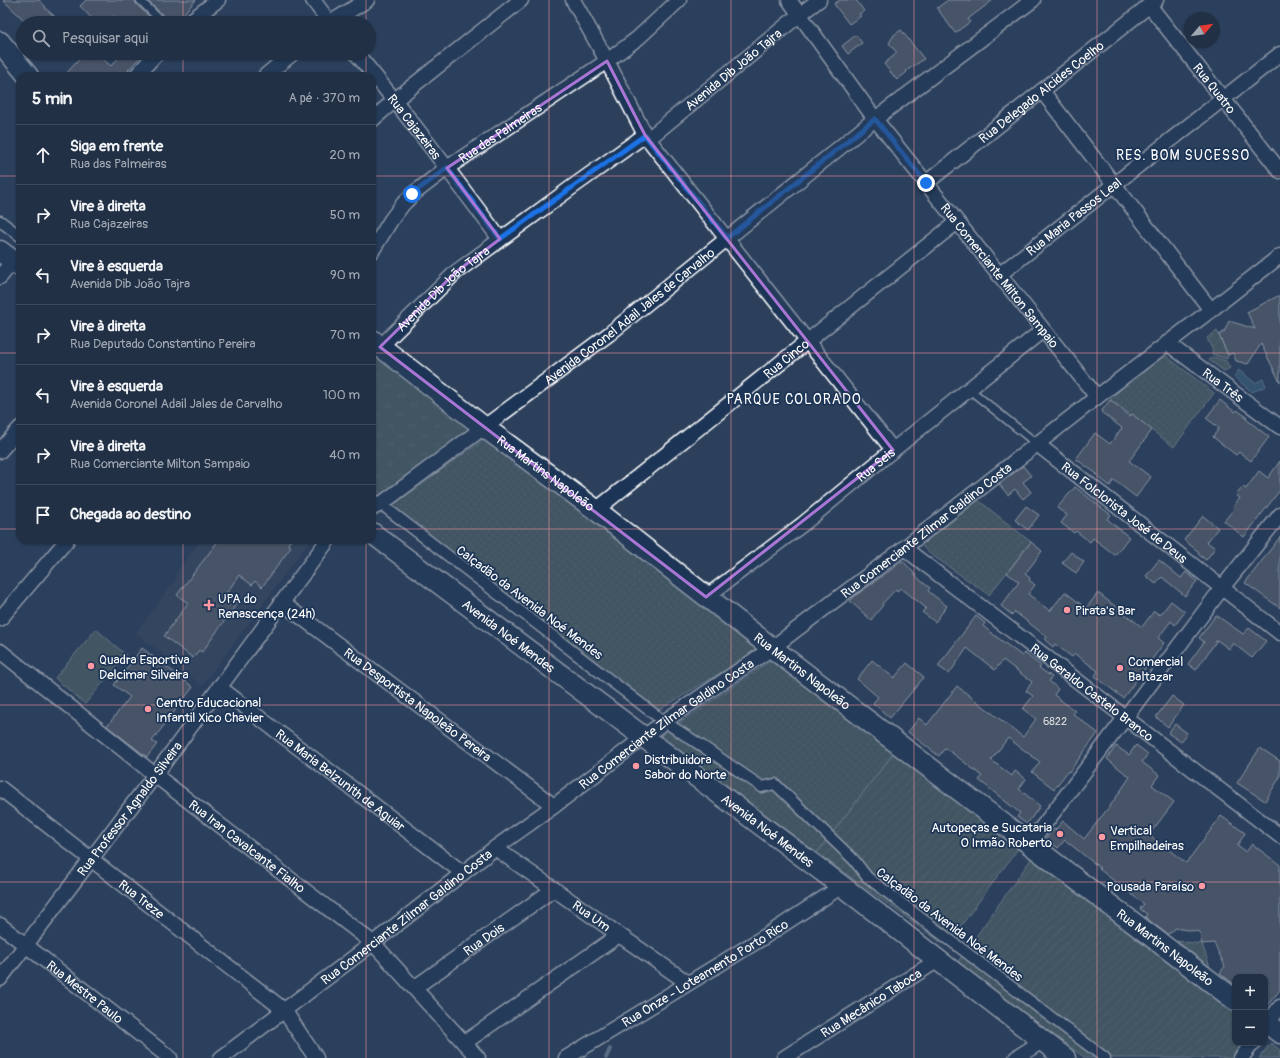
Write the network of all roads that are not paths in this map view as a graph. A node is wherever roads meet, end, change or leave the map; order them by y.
1 (140, 0) edge
2 (218, 0) edge
3 (313, 0) edge
4 (367, 0) edge
5 (521, 0) edge
6 (573, 0) edge
7 (679, 0) edge
8 (789, 0) edge
9 (819, 0) edge
10 (1033, 0) edge
11 (1153, 3) edge
12 (799, 15) junction
13 (156, 16) edge
14 (197, 16) edge
15 (325, 16) edge
16 (341, 16) edge
17 (0, 42) edge
18 (1280, 54) edge
19 (151, 60) edge
20 (284, 60) edge
21 (362, 60) edge
22 (607, 61) junction
23 (25, 72) edge
24 (140, 72) edge
25 (270, 72) edge
26 (372, 72) edge
27 (376, 77) edge
28 (1042, 91) junction
29 (1223, 98) junction
30 (395, 100) junction
31 (376, 117) edge
32 (875, 119) junction
33 (647, 137) junction
34 (447, 168) junction
35 (1280, 171) edge
36 (926, 183) junction
37 (1114, 184) junction
38 (0, 221) edge
39 (957, 222) junction
40 (16, 233) edge
41 (727, 238) junction
42 (500, 239) junction
43 (376, 245) edge
44 (1280, 256) edge
45 (11, 260) edge
46 (999, 275) junction
47 (0, 277) edge
48 (1212, 310) junction
49 (1043, 330) junction
50 (807, 342) junction
51 (376, 343) edge
52 (1167, 343) junction
53 (970, 390) junction
54 (1097, 397) junction
55 (484, 427) junction
56 (1280, 427) edge
57 (16, 433) edge
58 (1037, 444) junction
59 (893, 450) junction
60 (0, 451) edge
61 (376, 502) edge
62 (386, 508) dead end
63 (596, 510) junction
64 (1280, 515) edge
65 (376, 536) edge
66 (64, 544) edge
67 (325, 544) edge
68 (904, 548) junction
69 (1222, 588) junction
70 (706, 597) junction
71 (281, 602) junction
72 (0, 619) edge
73 (1280, 633) edge
74 (772, 648) junction
75 (0, 651) edge
76 (219, 687) junction
77 (658, 717) dead end
78 (1126, 718) junction
79 (671, 726) dead end
80 (645, 737) junction
81 (154, 776) junction
82 (0, 788) edge
83 (554, 806) junction
84 (1280, 836) edge
85 (1030, 843) junction
86 (495, 848) junction
87 (91, 859) junction
88 (462, 873) junction
89 (842, 886) junction
90 (554, 889) junction
91 (0, 925) edge
92 (619, 935) junction
93 (373, 943) junction
94 (26, 945) junction
95 (938, 960) junction
96 (0, 979) edge
97 (688, 983) junction
98 (414, 988) junction
99 (1232, 998) edge
100 (1280, 1007) edge
101 (284, 1010) junction
102 (1269, 1026) edge
103 (1042, 1041) junction
104 (464, 1043) junction
105 (1251, 1046) edge
106 (170, 1058) edge
107 (221, 1058) edge
108 (316, 1058) edge
109 (478, 1058) edge
110 (566, 1058) edge
111 (784, 1058) edge
112 (1016, 1058) edge
113 (1065, 1058) edge
114 (1105, 1058) edge
115 (1241, 1058) edge

1 - 13 lane
2 - 14 street
3 - 15 street
4 - 16 street
5 - 30 street
6 - 22 street
7 - 22 street
8 - 12 street, Rua Comerciante Milton Sampaio
9 - 12 street, Avenida Dib João Tajra
10 - 32 street, Avenida Coronel Adail Jales de Carvalho
11 - 28 street, Rua Delegado Alcides Coelho
11 - 29 street, Rua Quatro
12 - 32 street, Rua Comerciante Milton Sampaio
12 - 33 street, Avenida Dib João Tajra
17 - 23 main road
18 - 29 street, Rua Maria Passos Leal
19 - 24 street
20 - 25 street
21 - 26 street, Rua Cajazeiras
22 - 33 street
22 - 34 street, Rua das Palmeiras
27 - 30 street, Rua Cajazeiras
28 - 36 street, Rua Delegado Alcides Coelho
28 - 37 street
29 - 35 street, Rua Quatro
29 - 37 street, Rua Maria Passos Leal
30 - 31 street
30 - 34 street, Rua Cajazeiras
32 - 36 street, Rua Comerciante Milton Sampaio
32 - 41 street, Avenida Coronel Adail Jales de Carvalho
33 - 41 street
33 - 42 street, Avenida Dib João Tajra
34 - 42 street, Rua Cajazeiras
34 - 43 street, Rua das Palmeiras
36 - 39 street, Rua Comerciante Milton Sampaio
37 - 46 street, Rua Maria Passos Leal
37 - 48 street
38 - 40 street
39 - 46 street, Rua Comerciante Milton Sampaio
39 - 50 street, Rua Cinco
41 - 50 street
41 - 55 street, Avenida Coronel Adail Jales de Carvalho
42 - 51 street, Avenida Dib João Tajra
44 - 48 street, Rua Comerciante Zilmar Galdino Costa
45 - 47 street
46 - 49 street, Rua Comerciante Milton Sampaio
48 - 52 street, Rua Comerciante Zilmar Galdino Costa
49 - 53 street, Rua Seis
49 - 54 street, Rua Comerciante Milton Sampaio
50 - 59 street
50 - 63 street, Rua Cinco
51 - 55 main road, Rua Martins Napoleão
52 - 54 street, Rua Comerciante Zilmar Galdino Costa
52 - 56 street, Rua Três
53 - 58 lane, Rua Folclorista José de Deus
53 - 59 street, Rua Seis
54 - 58 street, Rua Comerciante Zilmar Galdino Costa
55 - 61 street, Avenida Coronel Adail Jales de Carvalho
55 - 63 main road, Rua Martins Napoleão
57 - 60 street
58 - 68 street, Rua Comerciante Zilmar Galdino Costa
58 - 69 street, Rua Folclorista José de Deus
59 - 70 street, Rua Seis
62 - 77 street, Calçadão da Avenida Noé Mendes
63 - 70 main road, Rua Martins Napoleão
64 - 69 street
65 - 80 main road, Avenida Noé Mendes
66 - 72 street
67 - 71 street, Rua Professor Agnaldo Silveira
68 - 74 street, Rua Comerciante Zilmar Galdino Costa
68 - 78 street, Rua Geraldo Castelo Branco
69 - 73 street, Rua Folclorista José de Deus
69 - 78 street
70 - 74 main road, Rua Martins Napoleão
71 - 76 street, Rua Professor Agnaldo Silveira
71 - 83 street, Rua Desportista Napoleão Pereira
74 - 80 street, Rua Comerciante Zilmar Galdino Costa
74 - 85 main road, Rua Martins Napoleão
75 - 81 street, Rua Iran Cavalcante Fialho
76 - 81 street, Rua Professor Agnaldo Silveira
76 - 88 street, Rua Maria Belzunith de Aguiar
78 - 84 street, Rua Geraldo Castelo Branco
78 - 85 street
79 - 114 street, Calçadão da Avenida Noé Mendes
80 - 83 street, Rua Comerciante Zilmar Galdino Costa
80 - 89 main road, Avenida Noé Mendes
81 - 87 street, Rua Professor Agnaldo Silveira
81 - 93 street, Rua Iran Cavalcante Fialho
82 - 87 street, Rua Treze
83 - 86 street, Rua Comerciante Zilmar Galdino Costa
85 - 99 main road, Rua Martins Napoleão
86 - 88 street, Rua Comerciante Zilmar Galdino Costa
86 - 90 street, Rua Um
87 - 94 street, Rua Professor Agnaldo Silveira
87 - 101 street, Rua Treze
88 - 93 street, Rua Comerciante Zilmar Galdino Costa
89 - 95 main road, Avenida Noé Mendes
89 - 97 street, Rua Onze - Loteamento Porto Rico
90 - 92 street, Rua Um
90 - 98 street, Rua Dois
91 - 94 street, Rua Mestre Paulo
92 - 97 street, Rua Um
92 - 104 street
93 - 98 street, Rua Iran Cavalcante Fialho
93 - 101 street, Rua Comerciante Zilmar Galdino Costa
94 - 96 street, Rua Professor Agnaldo Silveira
94 - 106 street, Rua Mestre Paulo
95 - 103 main road, Avenida Noé Mendes
95 - 111 street, Rua Mecânico Taboca
97 - 110 street, Rua Onze - Loteamento Porto Rico
98 - 104 street, Rua Iran Cavalcante Fialho
100 - 102 street
101 - 107 street, Rua Comerciante Zilmar Galdino Costa
101 - 108 street
103 - 112 street
103 - 113 main road, Avenida Noé Mendes
104 - 109 street, Rua Iran Cavalcante Fialho
105 - 115 street

